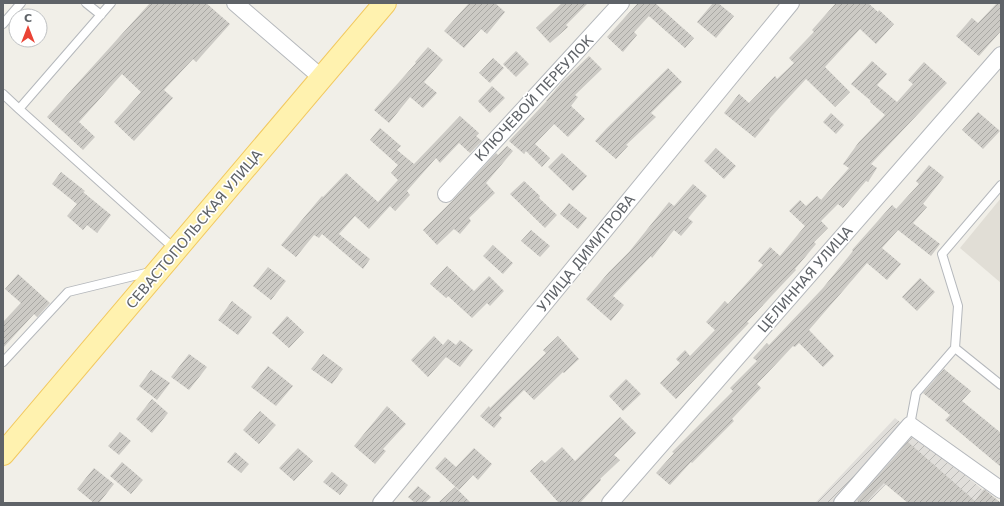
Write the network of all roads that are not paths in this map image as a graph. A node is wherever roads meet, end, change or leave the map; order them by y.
1 (21, 3) edge
2 (86, 3) edge
3 (111, 3) edge
4 (235, 3) edge
5 (385, 3) edge
6 (621, 3) edge
7 (791, 3) edge
8 (101, 15) junction
9 (3, 24) edge
10 (1001, 55) edge
11 (322, 78) junction
12 (3, 94) edge
13 (19, 109) junction
14 (1001, 184) edge
15 (446, 194) dead end
16 (176, 250) junction
17 (159, 270) junction
18 (954, 348) junction
19 (3, 362) edge
20 (1001, 385) edge
21 (910, 425) junction
22 (3, 454) edge
23 (1001, 490) edge
24 (381, 503) edge
25 (610, 503) edge
26 (842, 503) edge

1 - 9 lane
2 - 8 lane
3 - 8 lane
4 - 11 street
5 - 11 main road, СЕВАСТОПОЛЬСКАЯ УЛИЦА
6 - 15 street, КЛЮЧЕВОЙ ПЕРЕУЛОК
7 - 24 street, УЛИЦА ДИМИТРОВА
8 - 13 lane
10 - 25 street, ЦЕЛИННАЯ УЛИЦА
11 - 16 main road, СЕВАСТОПОЛЬСКАЯ УЛИЦА
12 - 13 lane
13 - 16 lane
14 - 18 lane
16 - 17 main road, СЕВАСТОПОЛЬСКАЯ УЛИЦА
17 - 19 lane
17 - 22 main road, СЕВАСТОПОЛЬСКАЯ УЛИЦА
18 - 20 lane
18 - 21 lane
21 - 23 street
21 - 26 street

